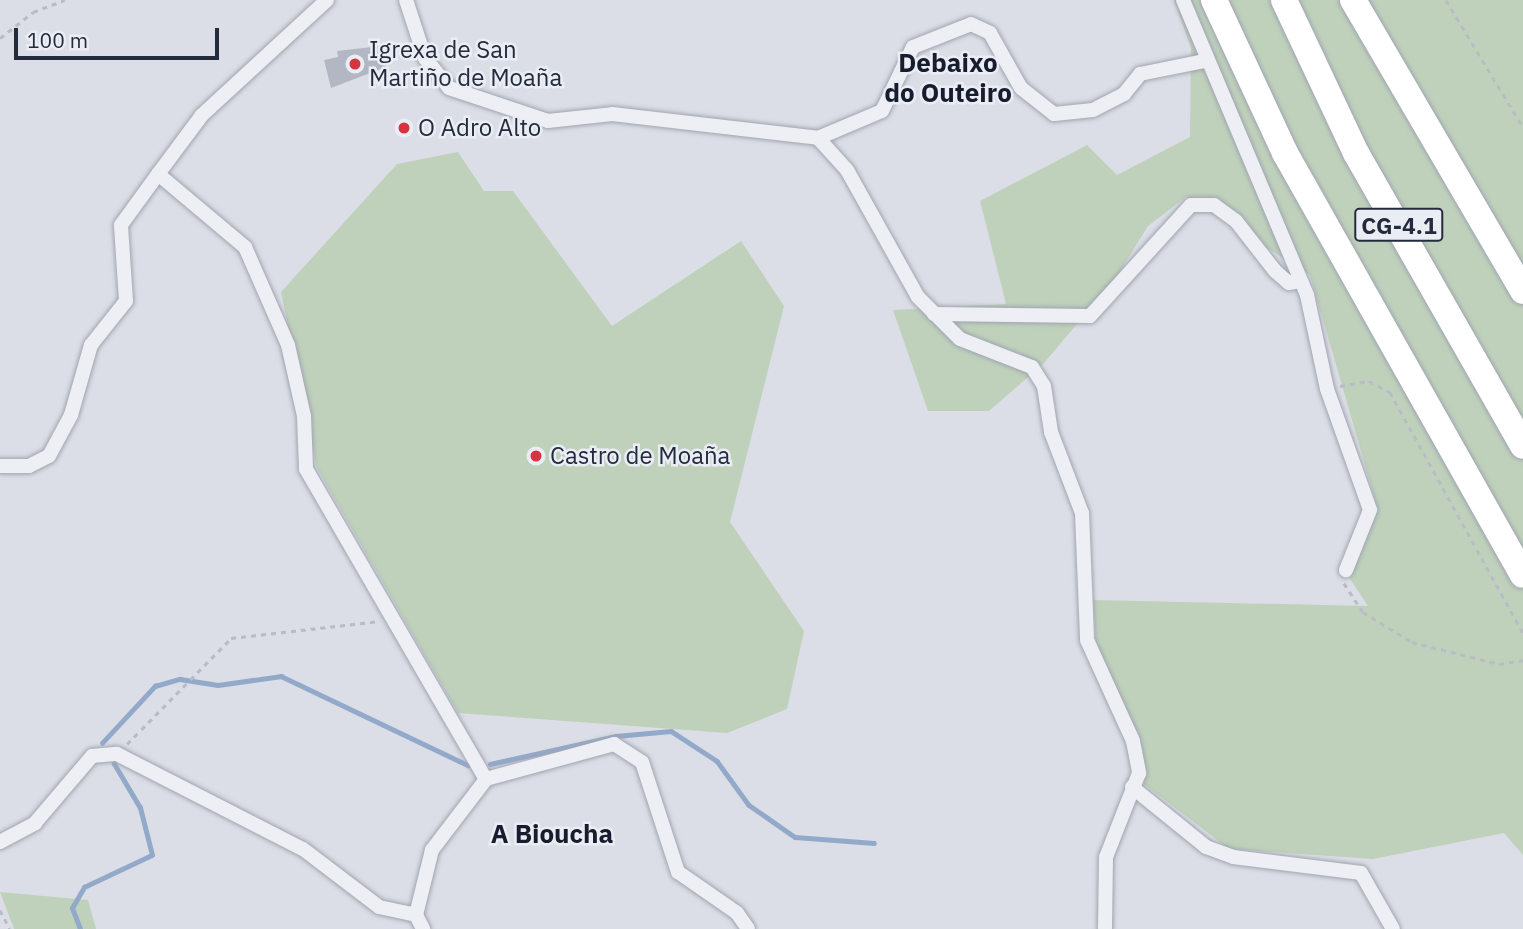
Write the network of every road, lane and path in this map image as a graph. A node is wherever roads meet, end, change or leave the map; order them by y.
1 (65, 0) edge
2 (327, 0) edge
3 (406, 0) edge
4 (1184, 0) edge
5 (1214, 0) edge
6 (1284, 0) edge
7 (1353, 0) edge
8 (1446, 0) edge
9 (0, 38) edge
10 (1204, 61) junction
11 (1523, 127) edge
12 (818, 138) junction
13 (158, 174) junction
14 (1300, 281) junction
15 (1523, 291) edge
16 (934, 314) junction
17 (1326, 389) junction
18 (1523, 446) edge
19 (0, 466) edge
20 (1346, 570) joint
21 (1523, 575) edge
22 (390, 620) junction
23 (1523, 633) edge
24 (1523, 660) edge
25 (117, 754) junction
26 (486, 779) junction
27 (1132, 787) junction
28 (0, 842) edge
29 (0, 910) edge
30 (416, 915) junction
31 (10, 929) edge
32 (423, 929) edge
33 (748, 929) edge
34 (1105, 929) edge
35 (1393, 929) edge

1 - 9 path
2 - 13 street
3 - 12 street
4 - 10 street
5 - 21 highway
6 - 18 highway, CG-4.1
7 - 15 highway
8 - 11 path
10 - 12 street
10 - 14 street
12 - 16 street
13 - 19 street
13 - 22 street
14 - 16 street
14 - 17 street
16 - 27 street
17 - 20 street
17 - 23 path
20 - 24 path
22 - 25 path
22 - 26 street
25 - 28 street
25 - 30 street
26 - 30 street
26 - 33 street
27 - 34 street
27 - 35 street
29 - 31 path
30 - 32 street

